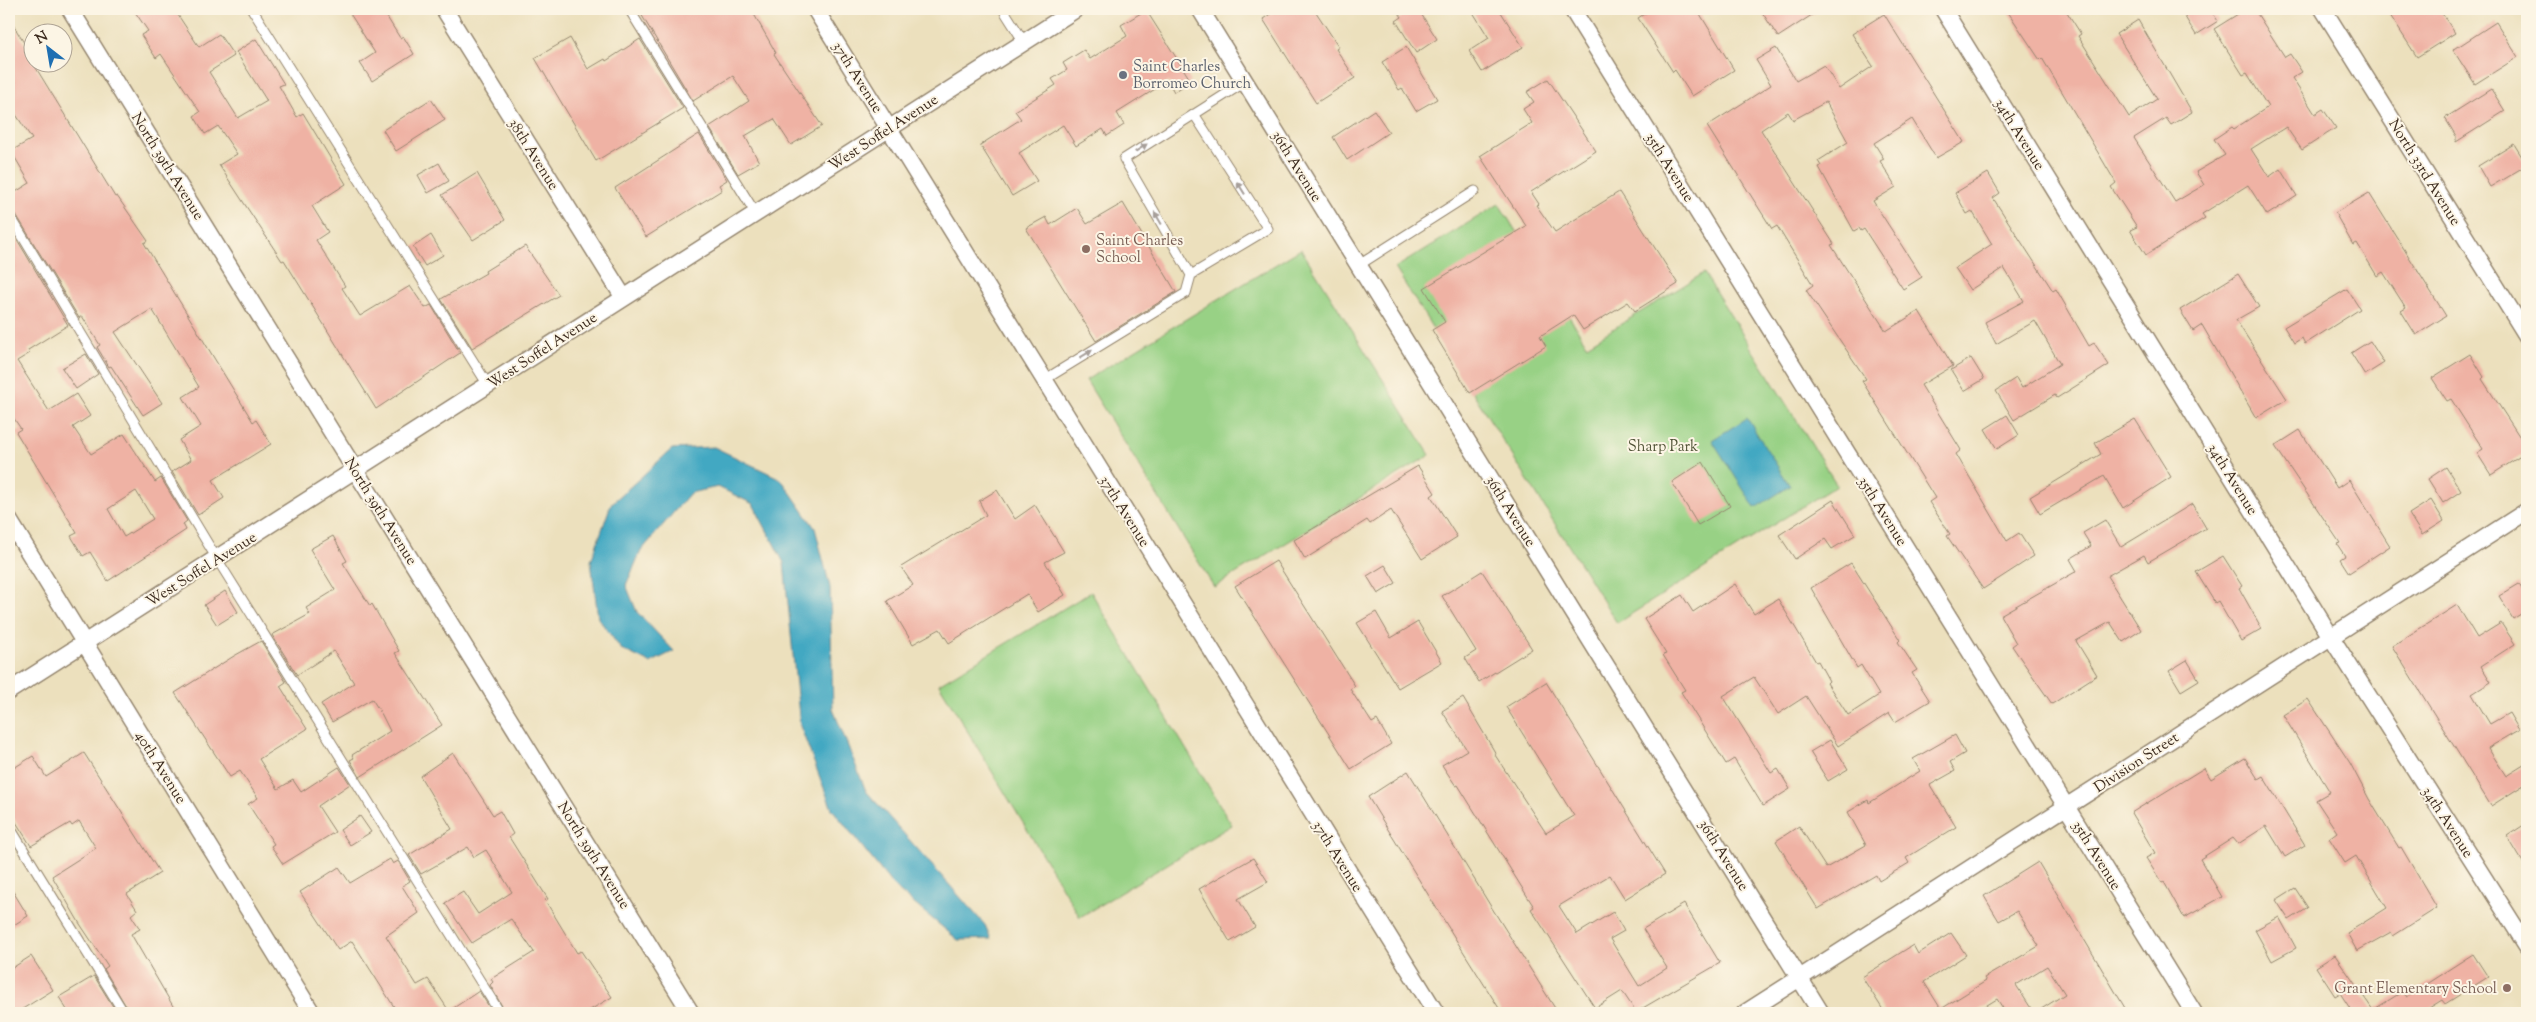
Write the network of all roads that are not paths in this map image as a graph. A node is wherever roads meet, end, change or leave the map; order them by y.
1 (70, 9) edge
2 (252, 9) edge
3 (444, 9) edge
4 (629, 9) edge
5 (815, 9) edge
6 (1003, 9) edge
7 (1076, 9) edge
8 (1200, 9) edge
9 (1572, 9) edge
10 (1943, 9) edge
11 (2323, 9) edge
12 (1024, 42) junction
13 (1245, 82) junction
14 (1194, 114) junction
15 (889, 128) junction
16 (1476, 192) dead end
17 (9, 214) edge
18 (756, 214) junction
19 (1359, 265) junction
20 (1191, 275) junction
21 (624, 298) junction
22 (2527, 336) edge
23 (1044, 380) junction
24 (488, 385) junction
25 (356, 470) junction
26 (2527, 511) edge
27 (9, 520) edge
28 (218, 558) junction
29 (2331, 637) junction
30 (84, 643) junction
31 (9, 691) edge
32 (2066, 807) junction
33 (9, 826) edge
34 (2527, 946) edge
35 (1800, 978) junction
36 (124, 1013) edge
37 (312, 1013) edge
38 (500, 1013) edge
39 (691, 1013) edge
40 (1436, 1013) edge
41 (1745, 1013) edge
42 (1821, 1013) edge
43 (2194, 1013) edge

1 - 25 street, North 39th Avenue
2 - 24 lane
3 - 21 street, 38th Avenue
4 - 18 lane
5 - 15 street, 37th Avenue
6 - 12 lane
7 - 12 street, West Soffel Avenue
8 - 13 street, 36th Avenue
9 - 32 street, 35th Avenue
10 - 29 street, 34th Avenue
11 - 22 street, North 33rd Avenue
12 - 15 street, West Soffel Avenue
13 - 14 lane
13 - 19 street, 36th Avenue
20 -> 14 lane
20 -> 14 lane
15 - 18 street, West Soffel Avenue
15 - 23 street, 37th Avenue
16 - 19 lane
17 - 28 lane
18 - 21 street, West Soffel Avenue
19 - 35 street, 36th Avenue
23 -> 20 lane
21 - 24 street, West Soffel Avenue
23 - 40 street, 37th Avenue
24 - 25 street, West Soffel Avenue
25 - 28 street, West Soffel Avenue
25 - 39 street, North 39th Avenue
26 - 29 street, Division Street
27 - 30 street, 40th Avenue
28 - 30 street, West Soffel Avenue
28 - 38 lane
29 - 32 street, Division Street
29 - 34 street, 34th Avenue
30 - 31 street, West Soffel Avenue
30 - 37 street, 40th Avenue
32 - 35 street, Division Street
32 - 43 street, 35th Avenue
33 - 36 lane
35 - 41 street, Division Street
35 - 42 street, 36th Avenue

